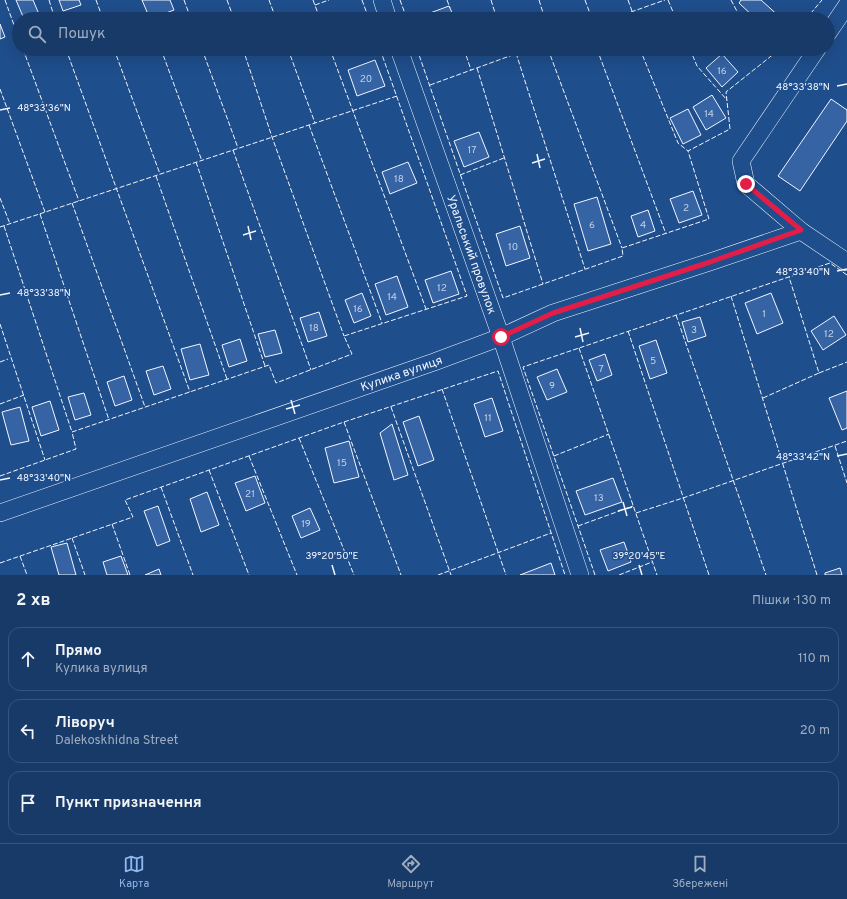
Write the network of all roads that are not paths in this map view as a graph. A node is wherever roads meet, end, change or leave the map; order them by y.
1 (382, 0) edge
2 (847, 5) edge
3 (386, 12) edge
4 (835, 23) edge
5 (401, 56) edge
6 (813, 56) edge
7 (801, 230) junction
8 (847, 262) edge
9 (501, 337) junction
10 (0, 513) edge
11 (580, 575) edge

1 - 3 street
2 - 4 street
5 - 9 street, Уральський провулок
6 - 7 street
7 - 8 street
7 - 9 street, Кулика вулиця
9 - 10 street, Кулика вулиця
9 - 11 street, Уральський провулок

